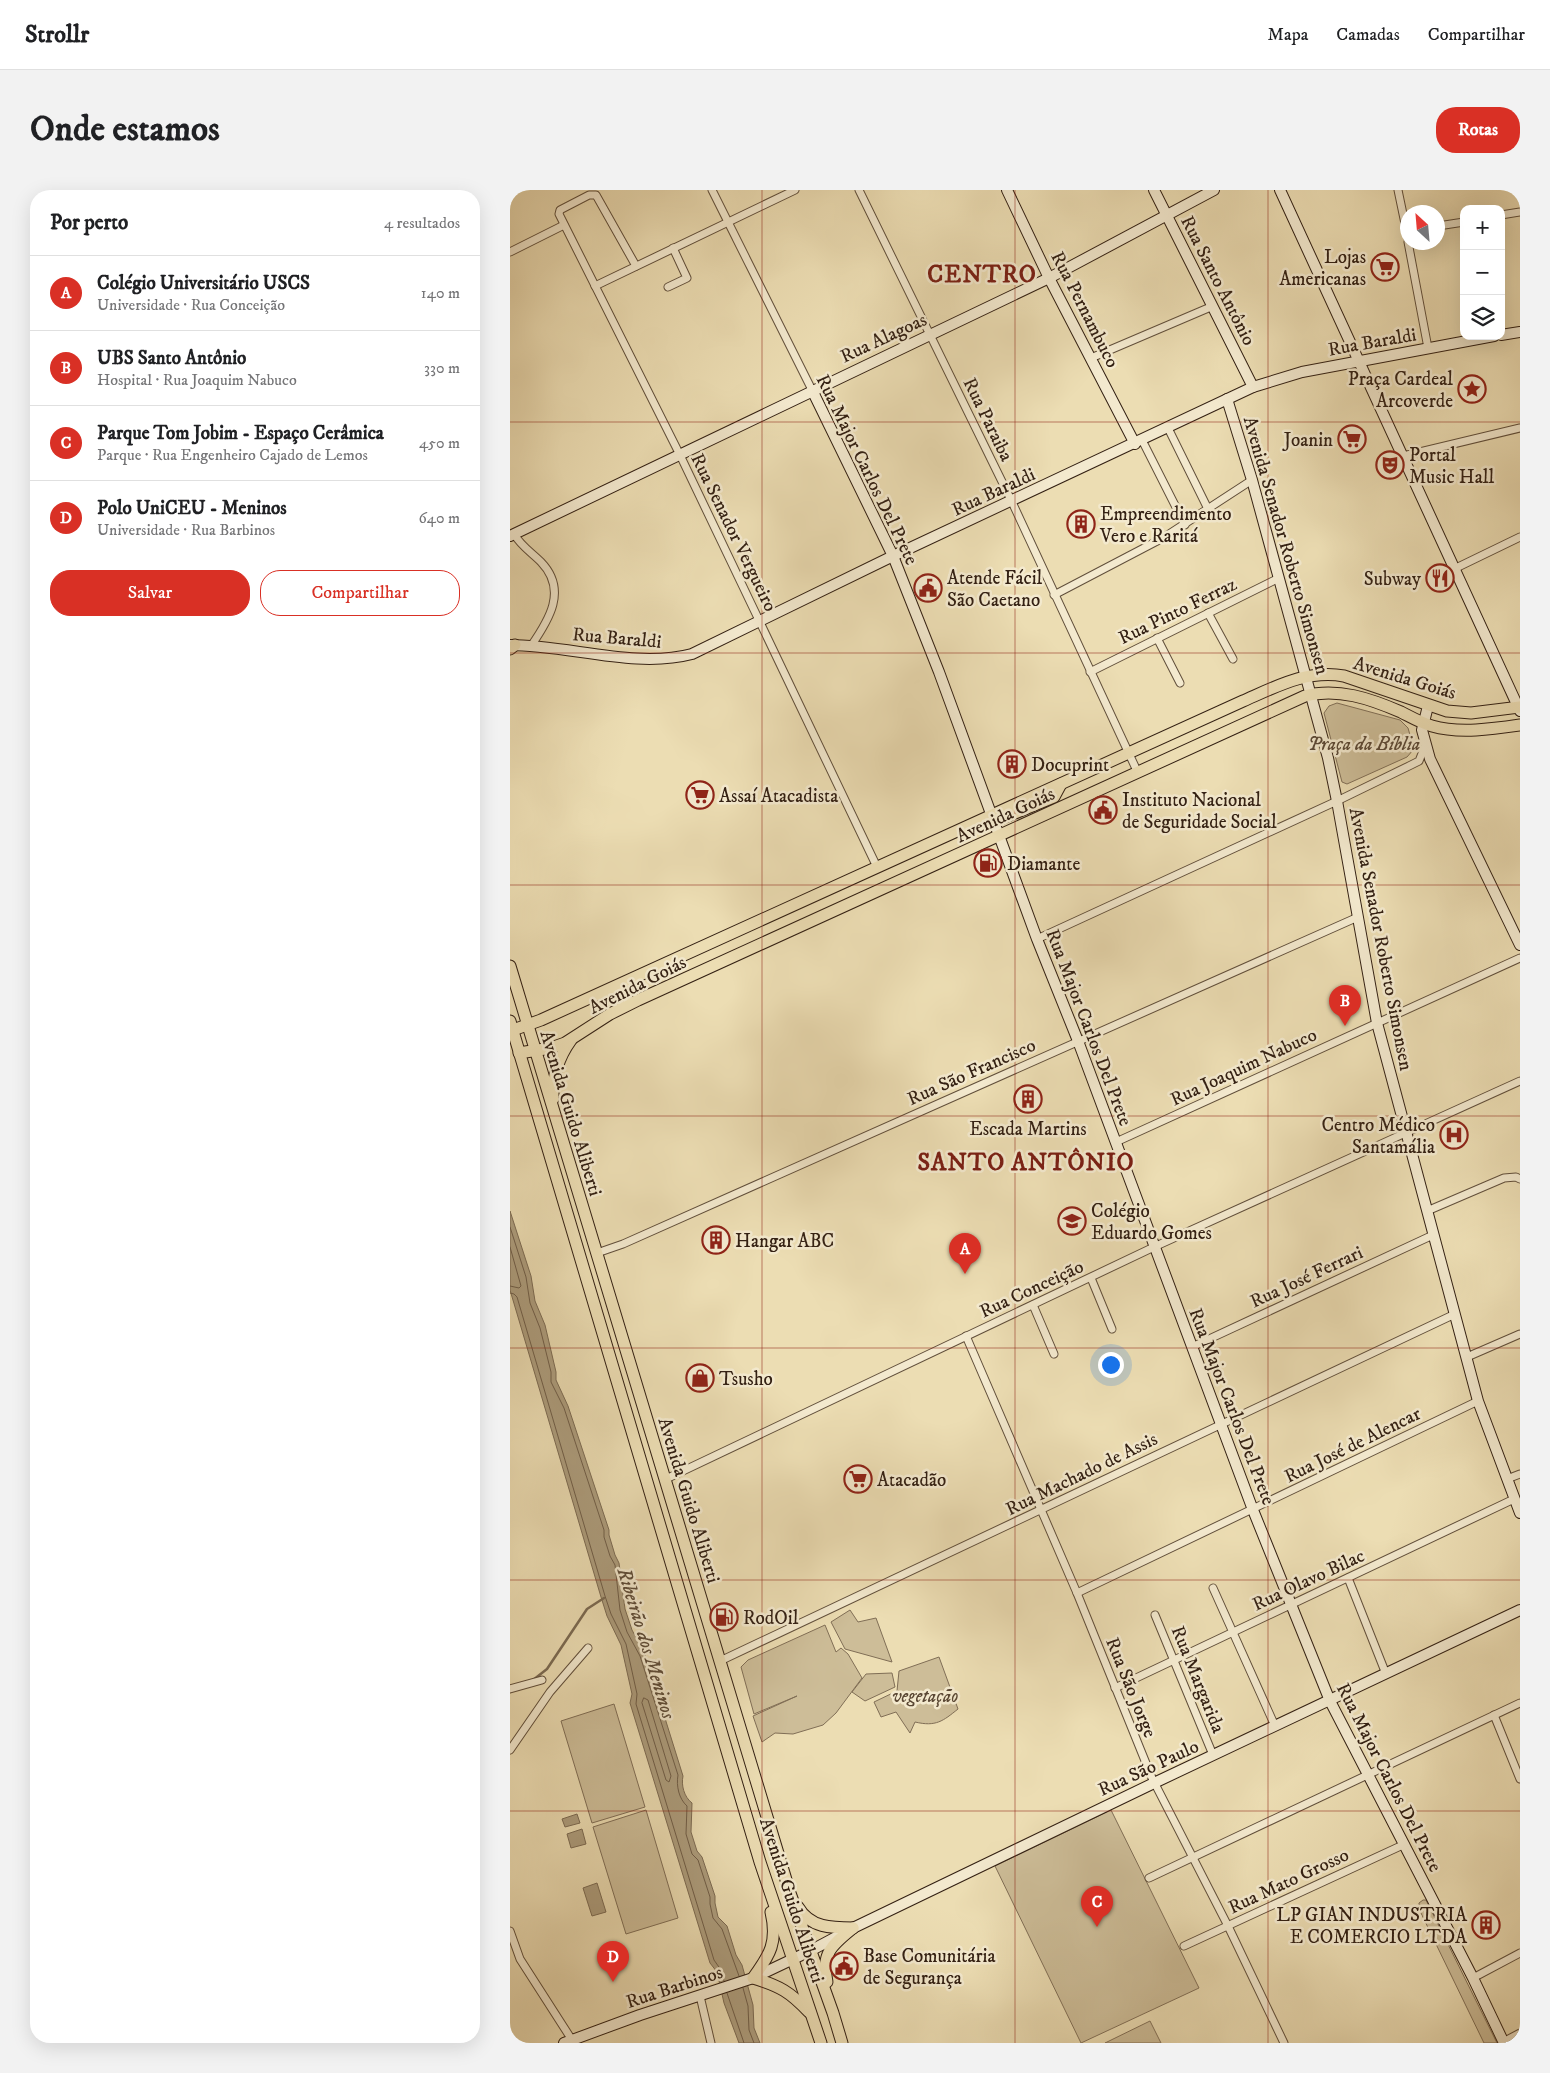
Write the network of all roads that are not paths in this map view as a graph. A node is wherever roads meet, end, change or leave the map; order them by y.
1 (712, 190) edge
2 (795, 190) edge
3 (858, 190) edge
4 (1007, 190) edge
5 (1154, 190) edge
6 (1214, 190) edge
7 (1280, 190) edge
8 (1398, 190) edge
9 (1401, 205) edge
10 (1520, 212) edge
11 (1505, 214) edge
12 (1166, 216) junction
13 (729, 221) junction
14 (1460, 223) edge
15 (564, 225) junction
16 (1445, 225) edge
17 (673, 248) junction
18 (1410, 250) edge
19 (510, 252) edge
20 (636, 266) junction
21 (1049, 278) junction
22 (596, 286) junction
23 (668, 287) dead end
24 (1213, 306) junction
25 (1520, 332) edge
26 (1505, 334) edge
27 (929, 335) junction
28 (1472, 340) edge
29 (1428, 348) junction
30 (1091, 358) junction
31 (1360, 360) junction
32 (1253, 386) junction
33 (812, 390) junction
34 (1227, 398) junction
35 (1168, 428) junction
36 (1520, 428) edge
37 (1139, 442) junction
38 (680, 454) junction
39 (1403, 456) junction
40 (1252, 480) junction
41 (1012, 502) junction
42 (1208, 509) junction
43 (1185, 525) junction
44 (512, 535) edge
45 (1520, 537) edge
46 (893, 556) junction
47 (1456, 568) junction
48 (1279, 578) junction
49 (1054, 596) junction
50 (1208, 613) junction
51 (760, 621) junction
52 (1156, 638) junction
53 (512, 646) edge
54 (531, 646) junction
55 (1233, 659) dead end
56 (1090, 672) junction
57 (1306, 676) junction
58 (1180, 683) dead end
59 (1311, 695) junction
60 (1428, 706) junction
61 (1520, 709) edge
62 (1423, 722) junction
63 (1520, 725) edge
64 (1425, 746) junction
65 (1128, 754) junction
66 (1419, 761) junction
67 (1433, 766) junction
68 (1138, 773) junction
69 (1337, 801) junction
70 (993, 818) junction
71 (1000, 836) junction
72 (877, 867) junction
73 (1358, 917) junction
74 (1037, 939) junction
75 (1520, 945) edge
76 (1520, 958) edge
77 (510, 966) edge
78 (1377, 1023) junction
79 (511, 1025) edge
80 (527, 1025) junction
81 (571, 1040) junction
82 (1078, 1041) junction
83 (535, 1051) junction
84 (519, 1053) junction
85 (1520, 1081) edge
86 (553, 1110) junction
87 (1405, 1132) junction
88 (1116, 1142) junction
89 (1520, 1179) edge
90 (1427, 1211) junction
91 (574, 1235) junction
92 (1433, 1235) junction
93 (1154, 1247) junction
94 (597, 1253) junction
95 (1091, 1278) junction
96 (1033, 1305) junction
97 (1455, 1314) junction
98 (1112, 1329) dead end
99 (1520, 1334) edge
100 (966, 1336) junction
101 (1192, 1347) junction
102 (1054, 1354) dead end
103 (1467, 1357) junction
104 (1478, 1401) junction
105 (1222, 1424) junction
106 (1520, 1474) edge
107 (666, 1479) junction
108 (1507, 1479) junction
109 (1514, 1500) junction
110 (1253, 1510) junction
111 (1041, 1511) junction
112 (1520, 1513) edge
113 (1348, 1578) junction
114 (1213, 1588) dead end
115 (1077, 1593) junction
116 (1291, 1604) junction
117 (1520, 1610) edge
118 (1155, 1615) dead end
119 (1232, 1633) junction
120 (588, 1648) dead end
121 (720, 1661) junction
122 (1174, 1661) junction
123 (1386, 1674) junction
124 (542, 1680) dead end
125 (1115, 1688) junction
126 (510, 1689) edge
127 (1330, 1701) junction
128 (1520, 1703) edge
129 (1494, 1715) junction
130 (1275, 1726) junction
131 (510, 1750) edge
132 (1213, 1756) junction
133 (1519, 1775) edge
134 (1368, 1776) junction
135 (737, 1782) junction
136 (1154, 1782) junction
137 (757, 1783) junction
138 (1405, 1844) junction
139 (1193, 1857) junction
140 (760, 1862) junction
141 (1149, 1878) dead end
142 (790, 1893) junction
143 (1228, 1926) junction
144 (853, 1928) junction
145 (510, 1931) edge
146 (1184, 1946) dead end
147 (810, 1951) junction
148 (1520, 1953) edge
149 (520, 1959) junction
150 (510, 1960) edge
151 (793, 1960) junction
152 (1473, 1978) junction
153 (751, 1979) junction
154 (700, 1996) junction
155 (833, 2013) junction
156 (813, 2016) junction
157 (1520, 2033) edge
158 (568, 2042) edge
159 (1503, 2042) edge
160 (711, 2043) edge
161 (821, 2043) edge
162 (842, 2043) edge
163 (1284, 2043) edge

1 - 13 street, Rua Major Carlos Del Prete
2 - 13 street
3 - 27 street, Rua Paraiba
4 - 21 street, Rua Pernambuco
5 - 12 street, Rua Santo Antônio
6 - 12 street, Rua Alagoas
7 - 31 street
8 - 9 street
10 - 11 street
12 - 21 street, Rua Alagoas
12 - 24 street, Rua Santo Antônio
13 - 17 street
13 - 33 street, Rua Major Carlos Del Prete
14 - 16 street
15 - 19 street
15 - 20 street, Rua Senador Vergueiro
15 - 22 street, Rua Senador Vergueiro
17 - 20 street
17 - 23 street
18 - 29 street
20 - 22 street
21 - 27 street, Rua Alagoas
21 - 30 street, Rua Pernambuco
22 - 38 street, Rua Senador Vergueiro
24 - 30 street
24 - 32 street, Rua Santo Antônio
25 - 26 street
27 - 33 street, Rua Alagoas
27 - 41 street, Rua Paraiba
28 - 29 street, Rua Baraldi
29 - 31 street, Rua Baraldi
30 - 37 street, Rua Pernambuco
31 - 32 street, Rua Baraldi
31 - 39 street
32 - 34 street, Rua Baraldi
33 - 38 street, Rua Alagoas
33 - 46 street, Rua Major Carlos Del Prete
34 - 35 street, Rua Baraldi
34 - 40 street, Avenida Senador Roberto Simonsen
35 - 37 street, Rua Baraldi
35 - 42 street
36 - 39 street
37 - 41 street, Rua Baraldi
37 - 43 street
38 - 44 street, Rua Alagoas
38 - 51 street, Rua Senador Vergueiro
39 - 47 street
40 - 42 street
40 - 48 street, Avenida Senador Roberto Simonsen
41 - 46 street, Rua Baraldi
41 - 49 street, Rua Paraiba
42 - 43 street
43 - 49 street
44 - 54 street
45 - 47 street
46 - 51 street, Rua Baraldi
46 - 70 street, Rua Major Carlos Del Prete
47 - 61 street
48 - 50 street, Rua Pinto Ferraz
48 - 57 street, Avenida Senador Roberto Simonsen
49 - 56 street, Rua Paraiba
50 - 52 street, Rua Pinto Ferraz
50 - 55 street
51 - 54 street, Rua Baraldi
51 - 72 street, Rua Senador Vergueiro
52 - 56 street, Rua Pinto Ferraz
52 - 58 street
53 - 54 street, Rua Baraldi
56 - 65 street, Rua Paraiba
57 - 59 street, Avenida Senador Roberto Simonsen
57 - 60 main road, Avenida Goiás
57 - 65 main road, Avenida Goiás
59 - 62 main road, Avenida Goiás
59 - 68 main road, Avenida Goiás
59 - 69 street, Avenida Senador Roberto Simonsen
60 - 61 main road, Avenida Goiás
60 - 62 street
62 - 63 main road, Avenida Goiás
62 - 64 street
64 - 66 street
64 - 67 street
65 - 68 street, Rua Paraiba
65 - 70 main road, Avenida Goiás
66 - 67 street
66 - 69 street
67 - 75 street
68 - 71 main road, Avenida Goiás
69 - 73 street, Avenida Senador Roberto Simonsen
69 - 74 street
70 - 71 street, Rua Major Carlos Del Prete
70 - 72 main road, Avenida Goiás
71 - 74 street, Rua Major Carlos Del Prete
71 - 81 main road, Avenida Goiás
72 - 80 main road, Avenida Goiás
73 - 78 street, Avenida Senador Roberto Simonsen
73 - 82 street, Rua São Francisco
74 - 82 street, Rua Major Carlos Del Prete
76 - 78 street, Rua Joaquim Nabuco
77 - 80 main road, Avenida Guido Aliberti
78 - 87 street, Avenida Senador Roberto Simonsen
78 - 88 street, Rua Joaquim Nabuco
79 - 80 main road, Avenida Goiás
79 - 84 main road, Avenida Guido Aliberti
80 - 83 main road, Avenida Guido Aliberti
81 - 83 main road, Avenida Goiás
81 - 86 main road
82 - 88 street, Rua Major Carlos Del Prete
82 - 94 street, Rua São Francisco
83 - 84 main road, Avenida Goiás
83 - 86 main road, Avenida Guido Aliberti
84 - 91 main road, Avenida Guido Aliberti
85 - 87 street, Rua Conceição
86 - 94 main road, Avenida Guido Aliberti
87 - 90 street, Avenida Senador Roberto Simonsen
87 - 93 street, Rua Conceição
88 - 93 street, Rua Major Carlos Del Prete
89 - 90 street
90 - 92 street, Avenida Senador Roberto Simonsen
91 - 94 main road
91 - 135 main road, Avenida Guido Aliberti
92 - 97 street, Avenida Senador Roberto Simonsen
92 - 101 street, Rua José Ferrari
93 - 95 street, Rua Conceição
93 - 101 street, Rua Major Carlos Del Prete
94 - 107 main road, Avenida Guido Aliberti
95 - 96 street, Rua Conceição
95 - 98 street
96 - 100 street, Rua Conceição
96 - 102 street
97 - 103 street, Avenida Senador Roberto Simonsen
97 - 105 street, Rua Machado de Assis
99 - 103 street
100 - 107 street, Rua Conceição
100 - 111 street, Rua São Jorge
101 - 105 street, Rua Major Carlos Del Prete
103 - 104 street, Avenida Senador Roberto Simonsen
104 - 108 street, Avenida Senador Roberto Simonsen
104 - 110 street, Rua José de Alencar
105 - 110 street, Rua Major Carlos Del Prete
105 - 111 street, Rua Machado de Assis
106 - 108 street
107 - 121 main road, Avenida Guido Aliberti
108 - 109 street, Avenida Senador Roberto Simonsen
109 - 112 street, Avenida Senador Roberto Simonsen
109 - 113 street, Rua Olavo Bilac
110 - 115 street, Rua José de Alencar
110 - 116 street, Rua Major Carlos Del Prete
111 - 115 street, Rua São Jorge
111 - 121 street, Rua Machado de Assis
113 - 116 street, Rua Olavo Bilac
113 - 123 street
114 - 119 street
115 - 125 street, Rua São Jorge
116 - 119 street, Rua Olavo Bilac
116 - 127 street, Rua Major Carlos Del Prete
117 - 123 street, Rua São Paulo
118 - 122 street, Rua Margarida
119 - 122 street, Rua Olavo Bilac
119 - 130 street
120 - 131 street
121 - 137 main road, Avenida Guido Aliberti
122 - 125 street, Rua Olavo Bilac
122 - 132 street, Rua Margarida
123 - 127 street, Rua São Paulo
124 - 126 street
125 - 136 street, Rua São Jorge
127 - 130 street, Rua São Paulo
127 - 134 street, Rua Major Carlos Del Prete
128 - 129 street
129 - 133 street
129 - 134 street
130 - 132 street, Rua São Paulo
132 - 136 street, Rua São Paulo
134 - 138 street, Rua Major Carlos Del Prete
134 - 139 street
135 - 137 main road
135 - 140 main road, Avenida Guido Aliberti
136 - 139 street, Rua São Jorge
136 - 144 street, Rua São Paulo
137 - 142 main road, Avenida Guido Aliberti
138 - 143 street, Rua Mato Grosso
138 - 152 street, Rua Major Carlos Del Prete
139 - 141 street
139 - 143 street, Rua São Jorge
140 - 151 main road, Avenida Guido Aliberti
140 - 153 main road
142 - 144 main road
142 - 147 main road, Avenida Guido Aliberti
143 - 146 street, Rua Mato Grosso
143 - 163 street, Rua São Jorge
144 - 147 street, Rua São Paulo
144 - 155 main road
145 - 149 street
147 - 151 street, Rua São Paulo
147 - 155 main road, Avenida Guido Aliberti
148 - 152 street
149 - 150 street
149 - 158 street
151 - 153 street, Rua Barbinos
151 - 156 main road, Avenida Guido Aliberti
152 - 159 street, Rua Major Carlos Del Prete
153 - 154 street, Rua Barbinos
153 - 156 main road
154 - 158 street, Rua Barbinos
154 - 160 street
155 - 162 main road, Avenida Guido Aliberti
156 - 161 main road, Avenida Guido Aliberti
157 - 159 street

